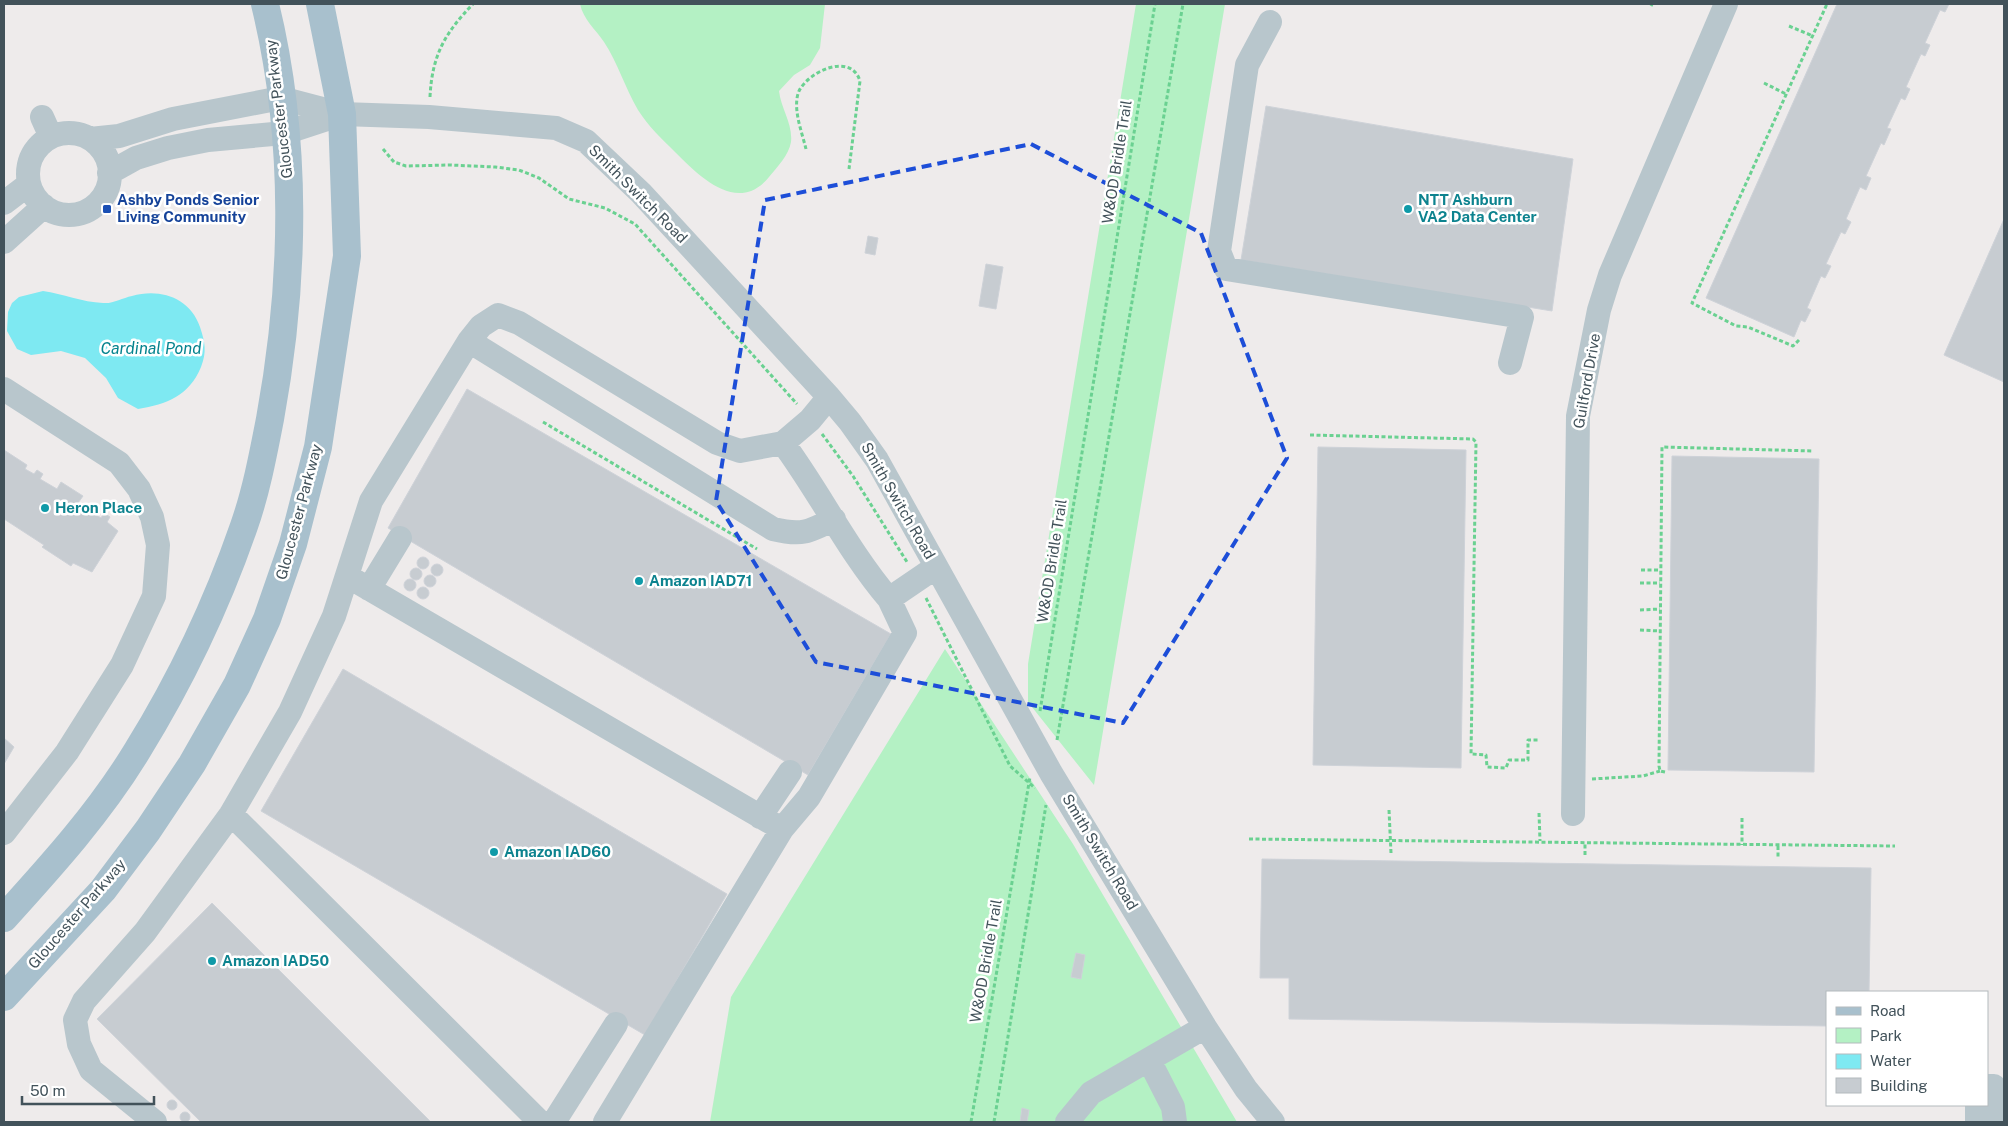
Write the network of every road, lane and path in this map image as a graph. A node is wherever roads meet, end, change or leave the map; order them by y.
1 (265, 4) edge
2 (320, 4) edge
3 (473, 4) edge
4 (1154, 4) edge
5 (1183, 4) edge
6 (1726, 4) edge
7 (1827, 4) edge
8 (1270, 22) dead end
9 (1789, 26) dead end
10 (1813, 36) junction
11 (1764, 83) dead end
12 (1786, 94) junction
13 (281, 98) junction
14 (342, 114) junction
15 (429, 117) junction
16 (284, 133) junction
17 (90, 139) junction
18 (384, 149) dead end
19 (806, 149) dead end
20 (849, 169) dead end
21 (109, 173) junction
22 (29, 184) junction
23 (4, 203) edge
24 (44, 206) junction
25 (4, 242) edge
26 (1799, 340) dead end
27 (470, 341) junction
28 (1510, 363) dead end
29 (4, 389) edge
30 (829, 397) junction
31 (810, 420) junction
32 (543, 422) dead end
33 (1310, 435) dead end
34 (783, 443) junction
35 (1813, 451) dead end
36 (834, 519) junction
37 (406, 544) dead end
38 (757, 549) dead end
39 (1641, 570) dead end
40 (1660, 570) junction
41 (927, 573) junction
42 (347, 576) junction
43 (1640, 583) dead end
44 (1660, 583) junction
45 (376, 593) junction
46 (888, 599) junction
47 (1660, 609) junction
48 (1640, 610) dead end
49 (1640, 630) dead end
50 (1660, 631) junction
51 (1539, 740) dead end
52 (1035, 743) junction
53 (1660, 771) junction
54 (790, 772) dead end
55 (1665, 772) dead end
56 (1041, 780) junction
57 (1029, 782) junction
58 (1586, 784) dead end
59 (1389, 810) dead end
60 (1539, 813) dead end
61 (231, 814) junction
62 (1573, 814) dead end
63 (760, 816) junction
64 (1742, 818) dead end
65 (782, 829) junction
66 (4, 833) edge
67 (1249, 839) dead end
68 (1390, 839) junction
69 (1540, 841) junction
70 (1585, 842) junction
71 (1742, 845) junction
72 (1778, 846) junction
73 (1896, 846) dead end
74 (1391, 853) dead end
75 (1585, 855) dead end
76 (1778, 859) dead end
77 (4, 918) edge
78 (4, 997) edge
79 (616, 1024) dead end
80 (1205, 1027) junction
81 (1149, 1060) junction
82 (1988, 1086) edge
83 (1977, 1106) edge
84 (155, 1122) edge
85 (540, 1122) edge
86 (554, 1122) edge
87 (605, 1122) edge
88 (971, 1122) edge
89 (994, 1122) edge
90 (1067, 1122) edge
91 (1175, 1122) edge
92 (1273, 1122) edge
93 (1977, 1122) edge
94 (1999, 1122) edge

1 - 13 main road, Gloucester Parkway
2 - 14 main road, Gloucester Parkway
3 - 15 path
4 - 52 path, W&OD Bridle Trail
5 - 56 path
6 - 62 street, Guilford Drive
7 - 10 path
8 - 28 street
9 - 10 path
10 - 12 path
11 - 12 path
12 - 26 path
13 - 14 street, Smith Switch Road
13 - 16 main road, Gloucester Parkway
13 - 17 street
14 - 15 street, Smith Switch Road
14 - 16 street, Smith Switch Road
14 - 78 main road, Gloucester Parkway
15 - 30 street, Smith Switch Road
16 - 21 street, Smith Switch Road
16 - 77 main road, Gloucester Parkway
17 - 21 street
17 - 22 street
18 - 31 path
19 - 20 path
21 - 24 street
22 - 23 street
22 - 24 street
24 - 25 street
27 - 34 street
27 - 36 street
27 - 42 street
29 - 66 street
30 - 31 street
30 - 41 street, Smith Switch Road
31 - 34 street
31 - 41 path
32 - 38 path
33 - 51 path
34 - 36 street
35 - 40 path
36 - 46 street
37 - 45 street
39 - 40 path
40 - 44 path
41 - 46 street
41 - 52 street, Smith Switch Road
41 - 57 path
42 - 45 street
42 - 61 street
43 - 44 path
44 - 47 path
45 - 63 street
46 - 65 street
47 - 48 path
47 - 50 path
49 - 50 path
50 - 53 path
52 - 56 street, Smith Switch Road
53 - 55 path
53 - 58 path
54 - 63 street
56 - 57 path, W&OD Bridle Trail
56 - 57 path
56 - 80 street, Smith Switch Road
56 - 89 path
57 - 88 path, W&OD Bridle Trail
59 - 68 path
60 - 69 path
61 - 84 street
61 - 85 street
63 - 65 street
64 - 71 path
65 - 87 street
67 - 68 path
68 - 69 path
68 - 74 path
69 - 70 path
70 - 71 path
70 - 75 path
71 - 72 path
72 - 73 path
72 - 76 path
79 - 86 street
80 - 81 street
80 - 92 street, Smith Switch Road
81 - 90 street
81 - 91 street
82 - 94 street
83 - 93 street

